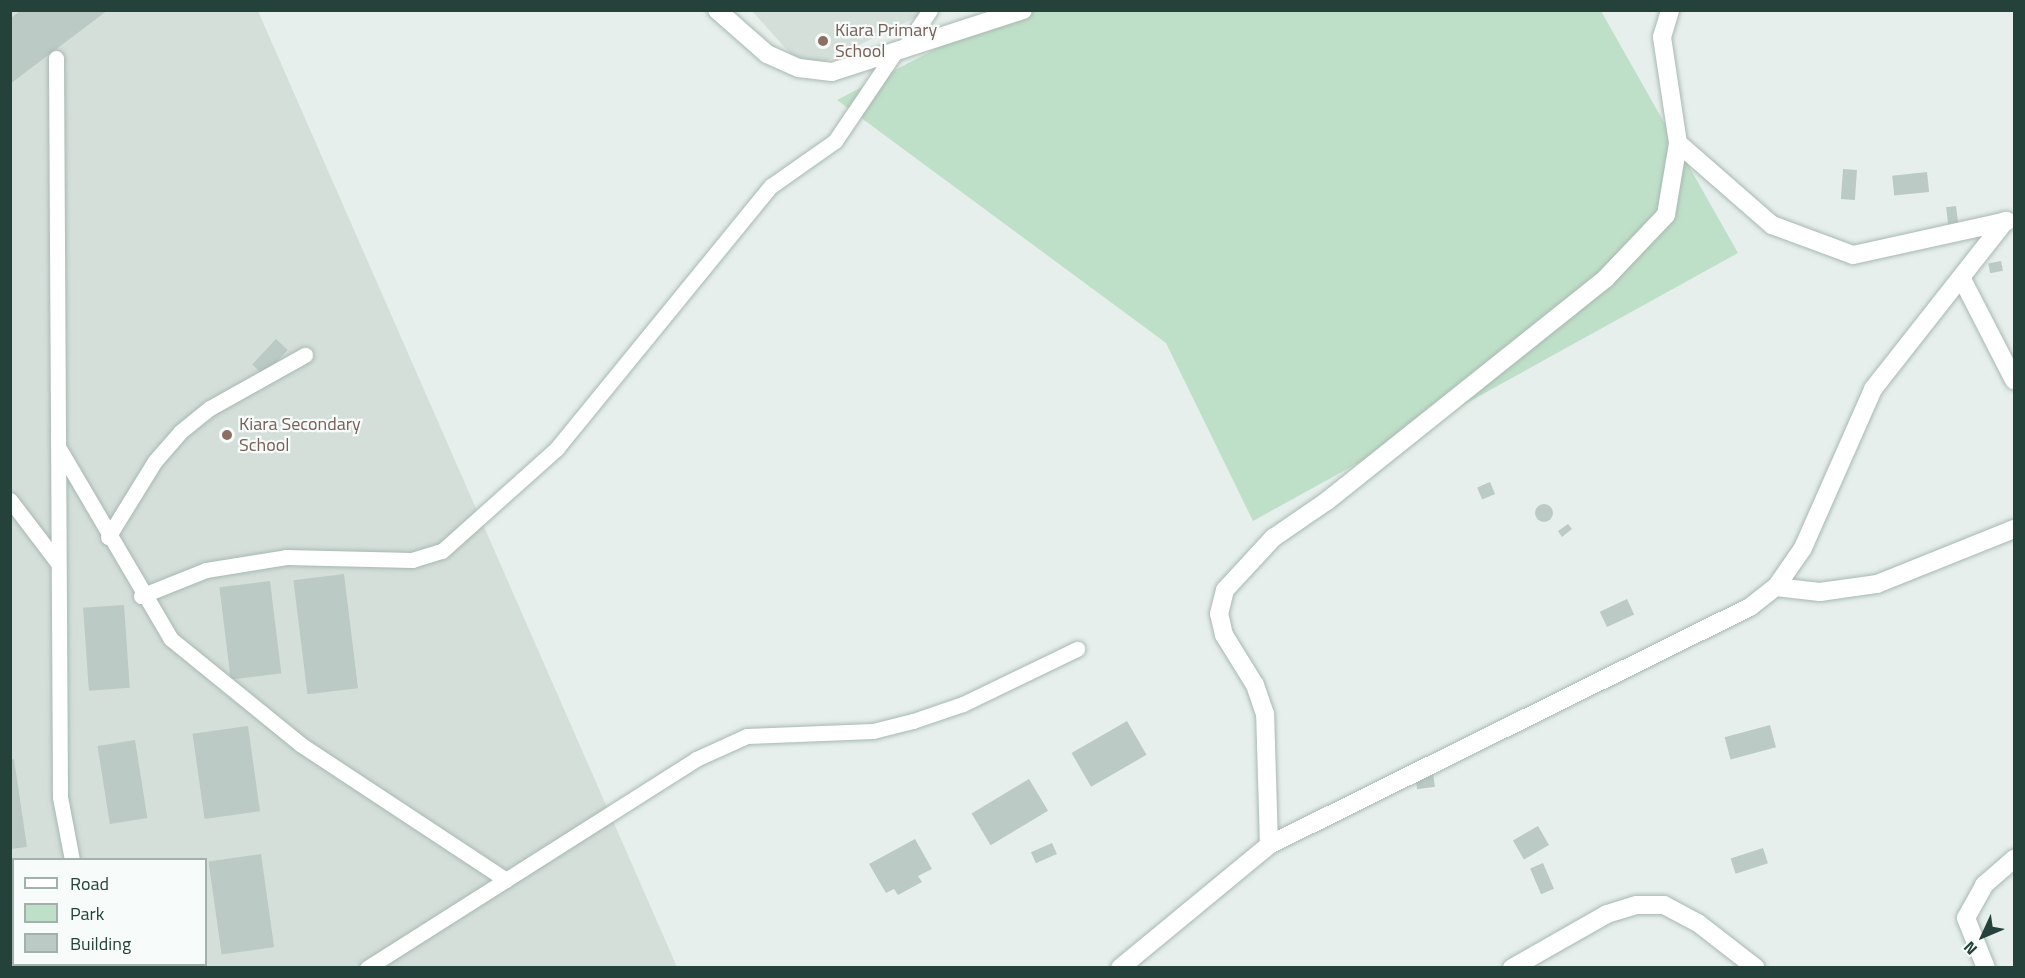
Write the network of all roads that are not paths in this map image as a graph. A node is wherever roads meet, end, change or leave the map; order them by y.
1 (717, 10) edge
2 (930, 10) edge
3 (1023, 10) edge
4 (1670, 10) edge
5 (902, 47) junction
6 (56, 58) dead end
7 (1678, 143) junction
8 (2010, 220) edge
9 (1962, 279) junction
10 (305, 355) dead end
11 (2014, 380) edge
12 (59, 449) junction
13 (10, 500) edge
14 (2014, 529) edge
15 (108, 537) junction
16 (58, 562) junction
17 (1776, 587) junction
18 (141, 596) junction
19 (1077, 649) dead end
20 (1269, 845) junction
21 (72, 858) edge
22 (2014, 859) edge
23 (506, 880) junction
24 (367, 968) edge
25 (1120, 968) edge
26 (1512, 968) edge
27 (1756, 968) edge
28 (1986, 968) edge

1 - 5 street
2 - 5 lane
3 - 5 street
4 - 7 street
5 - 18 lane
6 - 12 lane
7 - 8 street
7 - 20 street
8 - 9 street
9 - 11 street
9 - 17 street
10 - 15 lane
12 - 15 lane
12 - 16 lane
13 - 16 lane
14 - 17 street
15 - 18 lane
16 - 21 lane
17 - 20 street
18 - 23 lane
19 - 23 lane
20 - 25 street
22 - 28 street
23 - 24 lane
26 - 27 street

